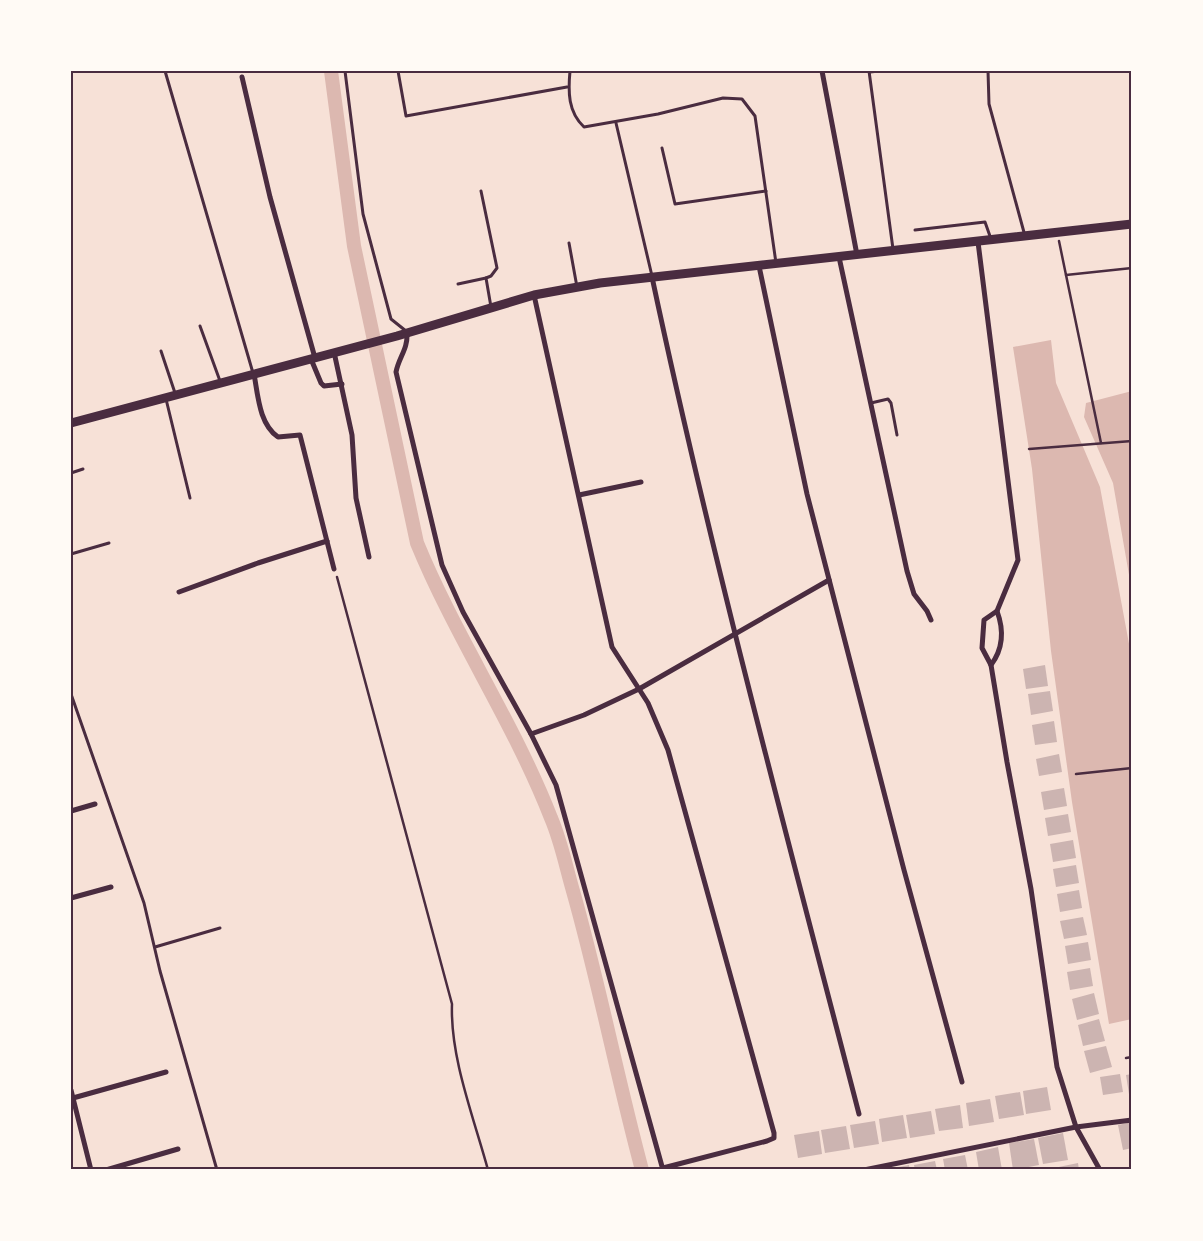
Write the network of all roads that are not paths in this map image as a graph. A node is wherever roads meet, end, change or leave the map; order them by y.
1 (165, 71) edge
2 (346, 71) edge
3 (398, 71) edge
4 (570, 71) edge
5 (822, 71) edge
6 (878, 71) edge
7 (988, 71) edge
8 (869, 72) edge
9 (242, 77) dead end
10 (567, 87) junction
11 (616, 123) junction
12 (662, 148) dead end
13 (480, 191) dead end
14 (766, 191) junction
15 (1132, 224) edge
16 (916, 230) dead end
17 (1025, 236) junction
18 (992, 240) junction
19 (978, 242) junction
20 (569, 243) dead end
21 (894, 251) junction
22 (857, 255) junction
23 (839, 257) junction
24 (776, 264) junction
25 (759, 266) junction
26 (652, 277) junction
27 (486, 278) junction
28 (458, 284) dead end
29 (577, 287) junction
30 (534, 295) junction
31 (491, 307) junction
32 (200, 326) dead end
33 (408, 333) junction
34 (161, 351) dead end
35 (334, 352) junction
36 (313, 359) junction
37 (254, 373) junction
38 (220, 382) junction
39 (342, 384) junction
40 (176, 396) junction
41 (166, 398) junction
42 (870, 403) junction
43 (71, 423) edge
44 (896, 435) dead end
45 (83, 469) dead end
46 (71, 473) edge
47 (642, 482) dead end
48 (579, 495) junction
49 (190, 498) dead end
50 (327, 541) junction
51 (109, 543) dead end
52 (71, 554) edge
53 (369, 557) dead end
54 (334, 568) road end
55 (829, 580) junction
56 (179, 592) dead end
57 (998, 611) junction
58 (930, 620) dead end
59 (734, 636) junction
60 (991, 665) junction
61 (639, 690) junction
62 (71, 694) edge
63 (531, 734) junction
64 (95, 804) dead end
65 (71, 811) edge
66 (110, 887) dead end
67 (71, 898) edge
68 (220, 928) dead end
69 (155, 947) junction
70 (166, 1072) dead end
71 (962, 1082) dead end
72 (71, 1090) edge
73 (73, 1098) junction
74 (859, 1114) dead end
75 (1132, 1120) edge
76 (1076, 1127) junction
77 (178, 1149) dead end
78 (663, 1169) edge
79 (91, 1170) edge
80 (106, 1170) edge
81 (217, 1170) edge
82 (864, 1170) edge
83 (1100, 1170) edge

1 - 37 lane
2 - 33 lane
3 - 10 lane
4 - 10 lane
5 - 22 street
6 - 8 lane
7 - 17 lane
8 - 21 lane
9 - 36 street
10 - 11 lane
11 - 14 lane
11 - 26 lane
12 - 14 lane
13 - 27 lane
14 - 24 lane
15 - 17 main road
16 - 18 lane
17 - 18 main road
18 - 19 main road
19 - 21 main road
19 - 57 street
20 - 29 lane
21 - 22 main road
22 - 23 main road
23 - 24 main road
23 - 42 street
24 - 25 main road
25 - 26 main road
25 - 55 street
26 - 29 main road
26 - 59 street
27 - 28 lane
27 - 31 lane
29 - 30 main road
30 - 31 main road
30 - 48 street
31 - 33 main road
32 - 38 lane
33 - 35 main road
33 - 63 street
34 - 40 lane
35 - 36 main road
35 - 39 street
36 - 37 main road
36 - 39 street
37 - 38 main road
37 - 50 street
38 - 40 main road
39 - 53 street
40 - 41 main road
41 - 43 main road
41 - 49 lane
42 - 44 lane
42 - 58 street
45 - 46 lane
47 - 48 street
48 - 61 street
50 - 54 street
50 - 56 street
51 - 52 lane
55 - 59 street
55 - 71 street
57 - 60 street
57 - 60 street
59 - 61 street
59 - 74 street
60 - 76 street
61 - 63 street
61 - 78 street
62 - 69 lane
63 - 78 street
64 - 65 street
66 - 67 street
68 - 69 lane
69 - 81 lane
70 - 73 street
72 - 73 street
73 - 79 street
75 - 76 street
76 - 82 street
76 - 83 street
77 - 80 street

